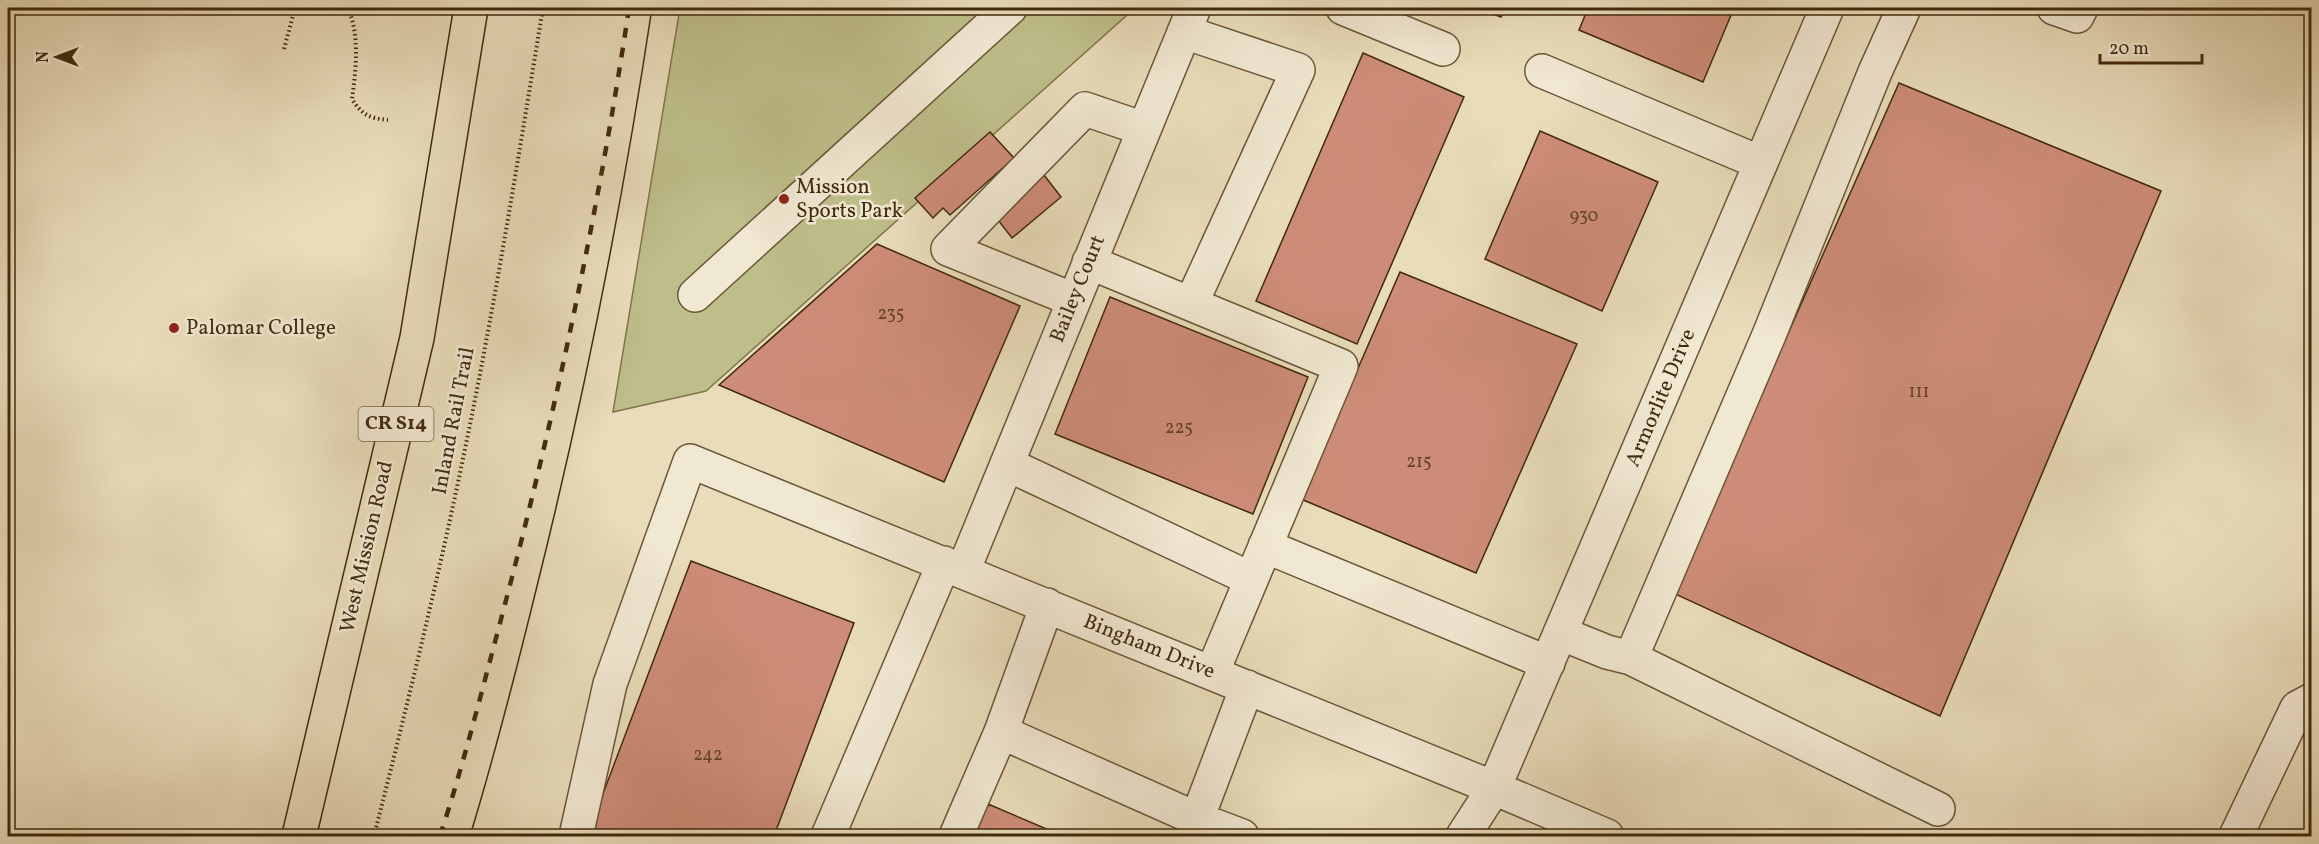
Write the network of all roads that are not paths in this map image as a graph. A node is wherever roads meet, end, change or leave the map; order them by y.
1 (471, 8) edge
2 (1010, 8) edge
3 (1343, 8) edge
4 (1827, 8) edge
5 (1904, 8) edge
6 (2054, 8) edge
7 (2080, 8) edge
8 (1189, 20) edge
9 (1443, 49) dead end
10 (1542, 71) dead end
11 (1144, 129) junction
12 (1761, 163) junction
13 (1089, 262) junction
14 (695, 295) dead end
15 (1074, 300) junction
16 (1191, 304) junction
17 (1007, 464) junction
18 (1265, 546) junction
19 (953, 567) junction
20 (1251, 579) junction
21 (1047, 605) junction
22 (1560, 633) junction
23 (1631, 658) junction
24 (1548, 663) junction
25 (1212, 673) junction
26 (1247, 687) junction
27 (2312, 700) edge
28 (1000, 732) junction
29 (1494, 788) junction
30 (1938, 809) dead end
31 (1197, 819) junction
32 (299, 837) edge
33 (576, 837) edge
34 (828, 837) edge
35 (956, 837) edge
36 (1242, 837) edge
37 (1463, 837) edge
38 (1487, 837) edge
39 (1607, 837) edge
40 (2236, 837) edge

1 - 32 main road, West Mission Road / CR S14
2 - 14 street
3 - 9 street
4 - 12 street, Armorlite Drive
5 - 23 street
6 - 7 street
8 - 11 street, Bailey Court
8 - 16 street
10 - 12 street
11 - 13 street, Bailey Court
11 - 15 street
12 - 22 street, Armorlite Drive
13 - 15 street, Bailey Court
13 - 16 street
15 - 17 street, Bailey Court
16 - 18 street
17 - 19 street, Bailey Court
17 - 20 street
18 - 20 street
18 - 24 street
19 - 21 street, Bingham Drive
19 - 33 street, Bingham Drive
19 - 34 street, Bailey Court
20 - 25 street
21 - 25 street, Bingham Drive
21 - 28 street
22 - 23 street
22 - 24 street, Armorlite Drive
23 - 30 street
24 - 29 street, Armorlite Drive
25 - 26 street, Bingham Drive
26 - 29 street, Bingham Drive
26 - 31 street
27 - 40 street
28 - 31 street
28 - 35 street
29 - 37 street, Armorlite Drive
29 - 38 street, Armorlite Drive
29 - 39 street, Bingham Drive
31 - 36 street

